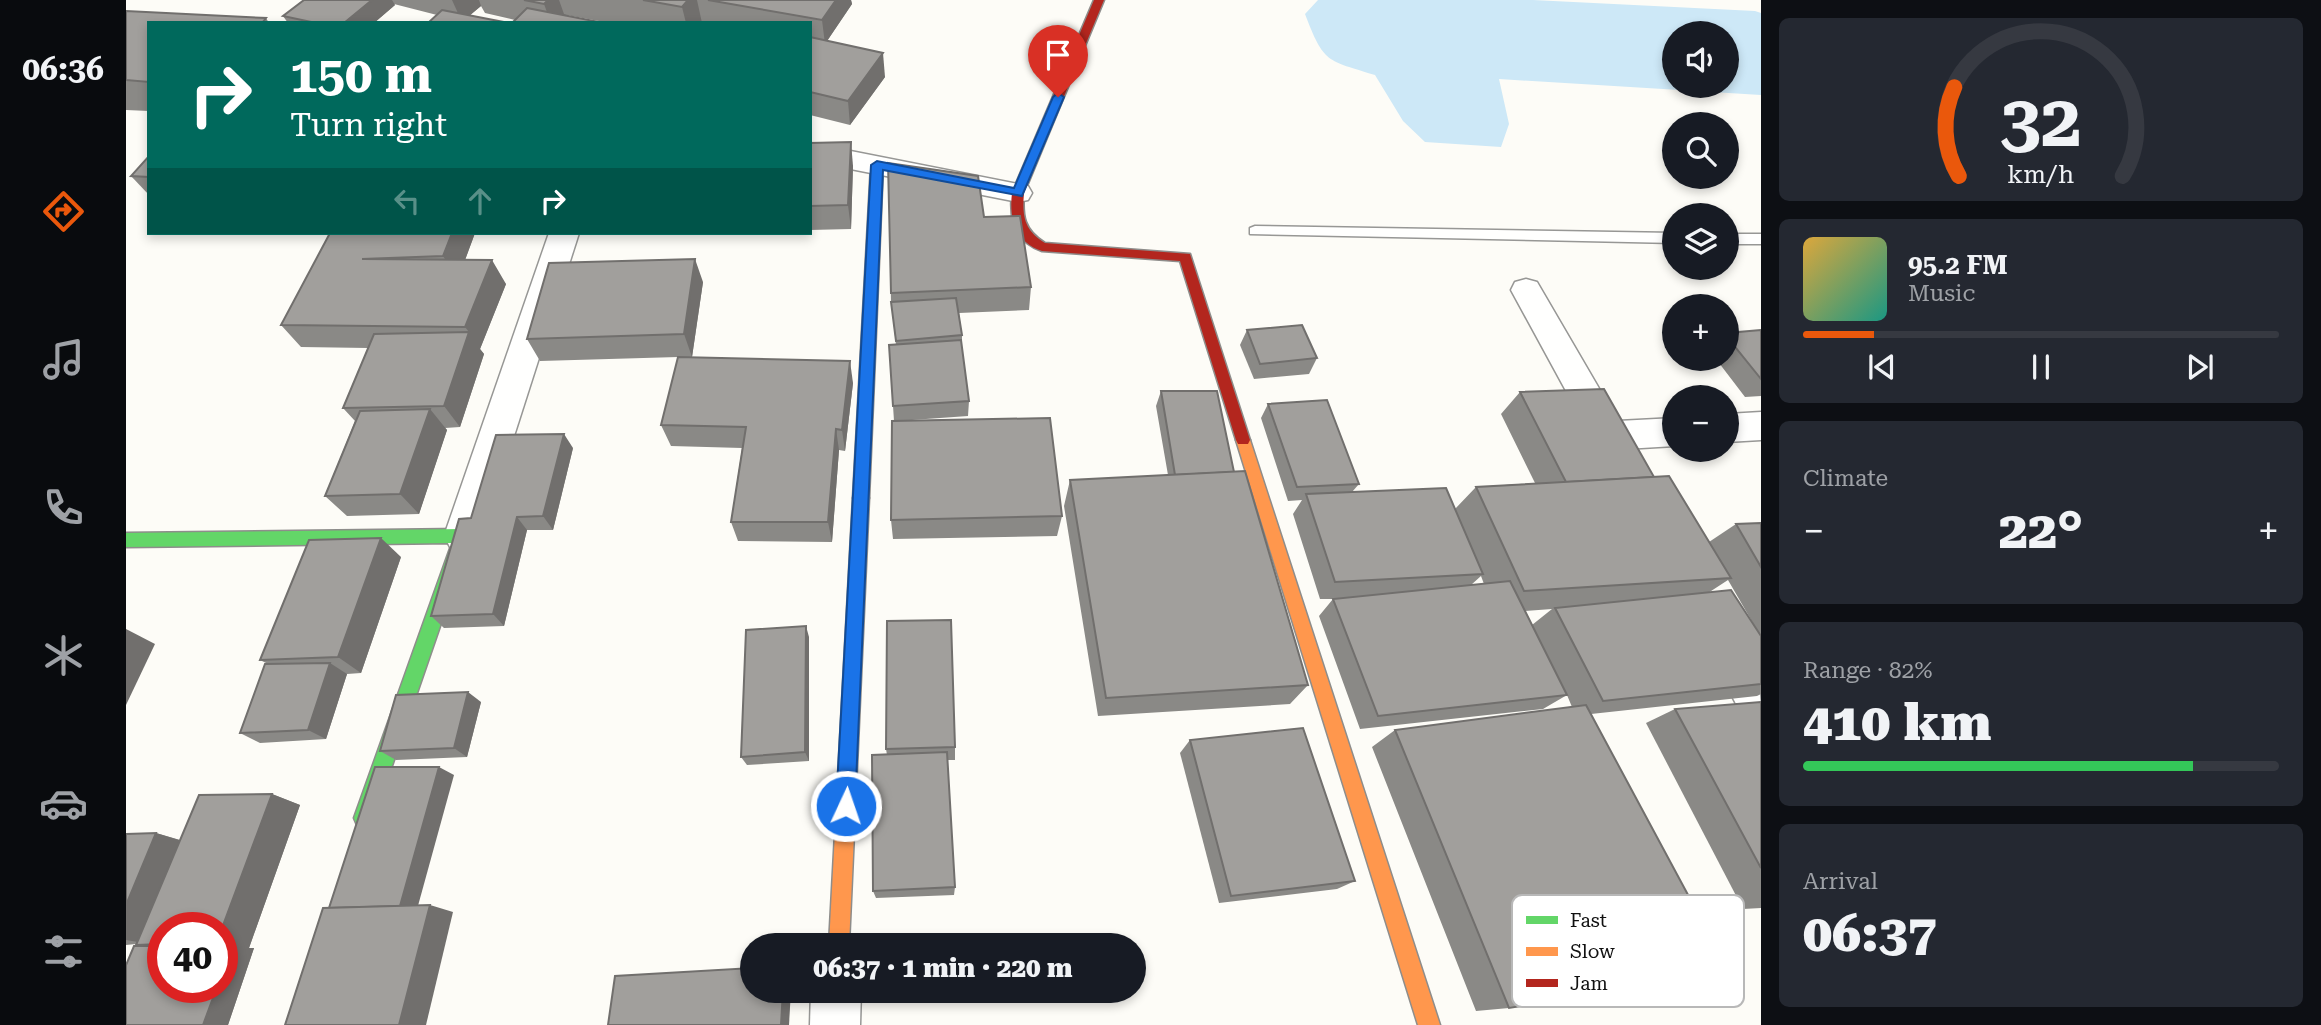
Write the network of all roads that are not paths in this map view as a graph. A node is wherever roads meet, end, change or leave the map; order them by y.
1 (1099, 0) edge
2 (812, 152) edge
3 (877, 165) junction
4 (1018, 193) junction
5 (1255, 231) dead end
6 (563, 235) edge
7 (1662, 238) edge
8 (1739, 239) edge
9 (1761, 239) edge
10 (1526, 289) dead end
11 (1761, 426) edge
12 (1739, 427) edge
13 (1662, 433) edge
14 (1608, 436) junction
15 (1628, 471) edge
16 (463, 536) junction
17 (126, 540) edge
18 (1714, 626) edge
19 (1761, 709) edge
20 (356, 840) edge
21 (840, 933) edge
22 (836, 1003) edge
23 (835, 1025) edge
24 (1429, 1025) edge

1 - 4 street
2 - 3 street
3 - 4 street
3 - 21 street
4 - 24 street
5 - 7 lane
6 - 16 street
8 - 9 lane
10 - 14 street
11 - 12 street
13 - 14 street
14 - 15 street
16 - 17 street
16 - 20 street
18 - 19 street
22 - 23 street

